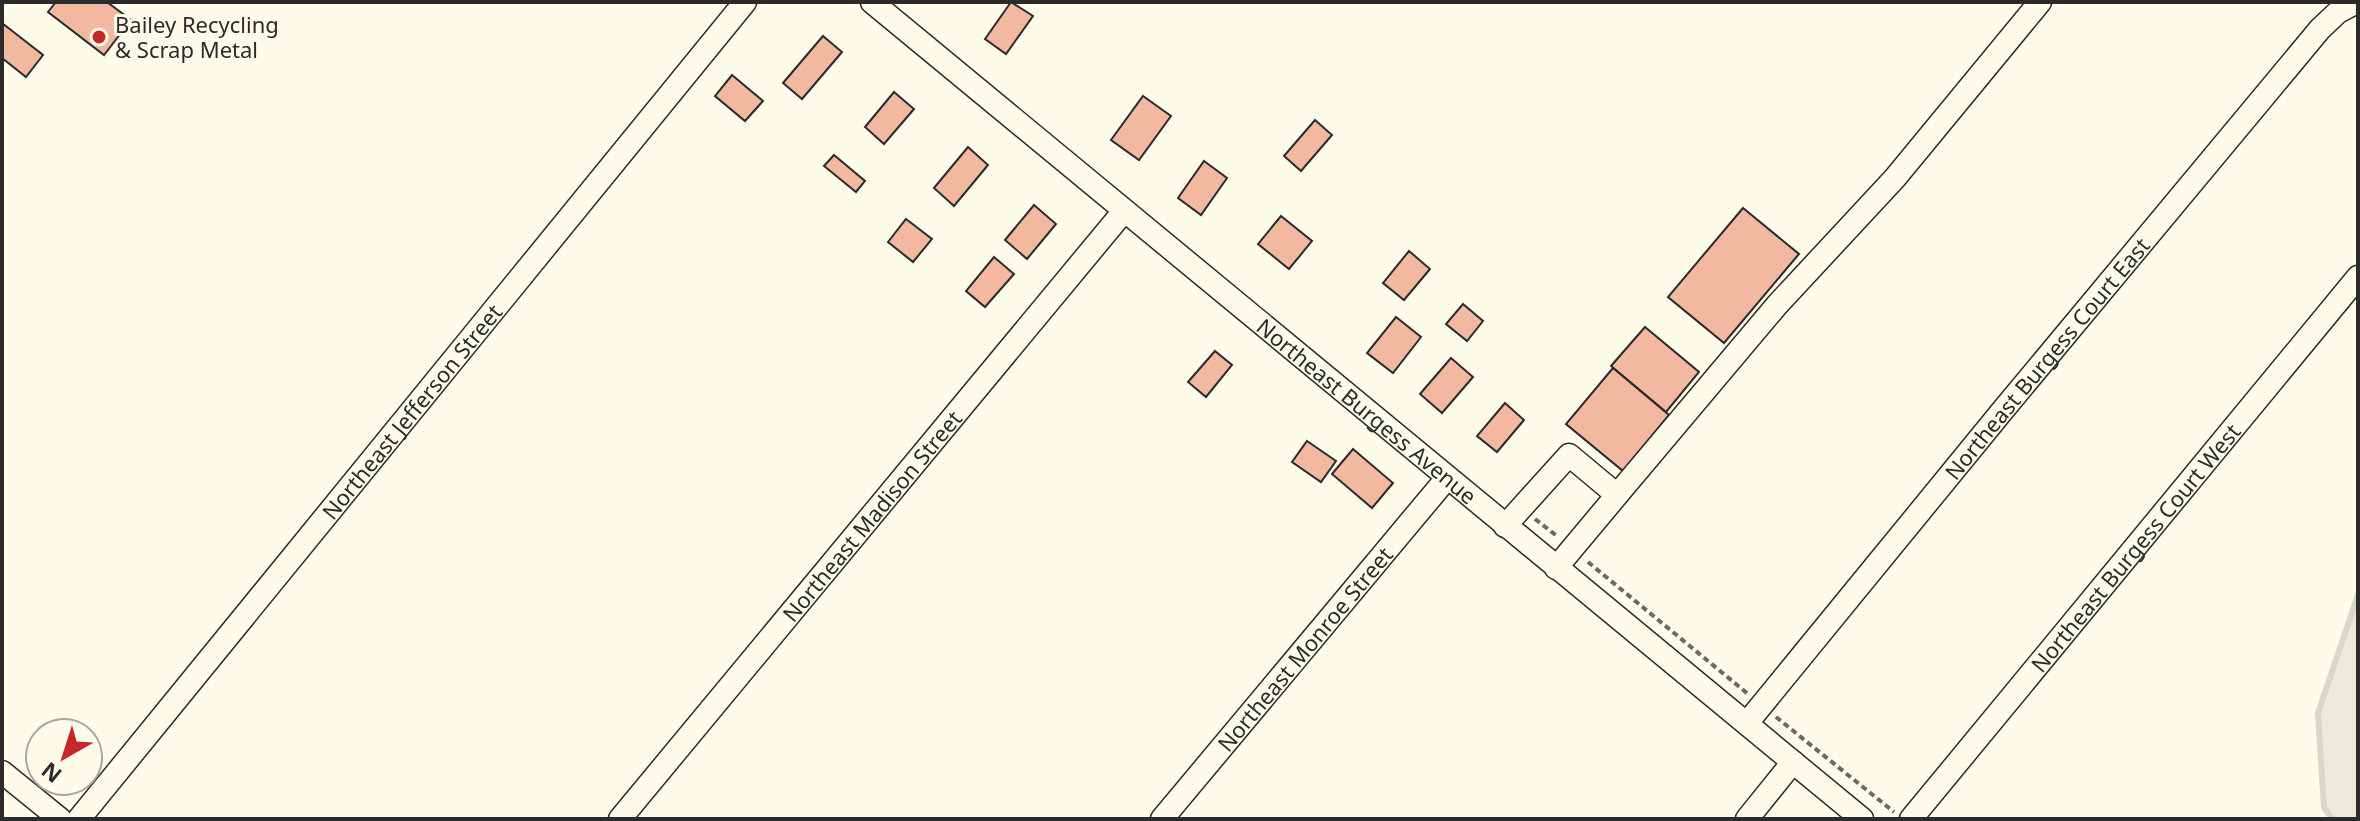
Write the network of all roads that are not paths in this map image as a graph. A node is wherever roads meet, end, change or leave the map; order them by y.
1 (745, 2) edge
2 (872, 2) edge
3 (2040, 2) edge
4 (2357, 2) edge
5 (1124, 211) junction
6 (2358, 277) edge
7 (1447, 478) junction
8 (1617, 495) junction
9 (1505, 526) junction
10 (1556, 568) junction
11 (1747, 723) junction
12 (1793, 762) junction
13 (2, 772) edge
14 (60, 819) edge
15 (79, 819) edge
16 (620, 819) edge
17 (1162, 819) edge
18 (1747, 819) edge
19 (1862, 819) edge
20 (1911, 819) edge

1 - 15 street, Northeast Jefferson Street
2 - 5 street, Northeast Burgess Avenue
3 - 8 street
4 - 11 street, Northeast Burgess Court East
5 - 7 street, Northeast Burgess Avenue
5 - 16 street, Northeast Madison Street
6 - 20 street, Northeast Burgess Court West
7 - 9 street, Northeast Burgess Avenue
7 - 17 street, Northeast Monroe Street
8 - 9 street
8 - 10 street
9 - 10 street, Northeast Burgess Avenue
10 - 11 street, Northeast Burgess Avenue
11 - 12 street, Northeast Burgess Avenue
12 - 18 street
12 - 19 street, Northeast Burgess Avenue
13 - 14 street

